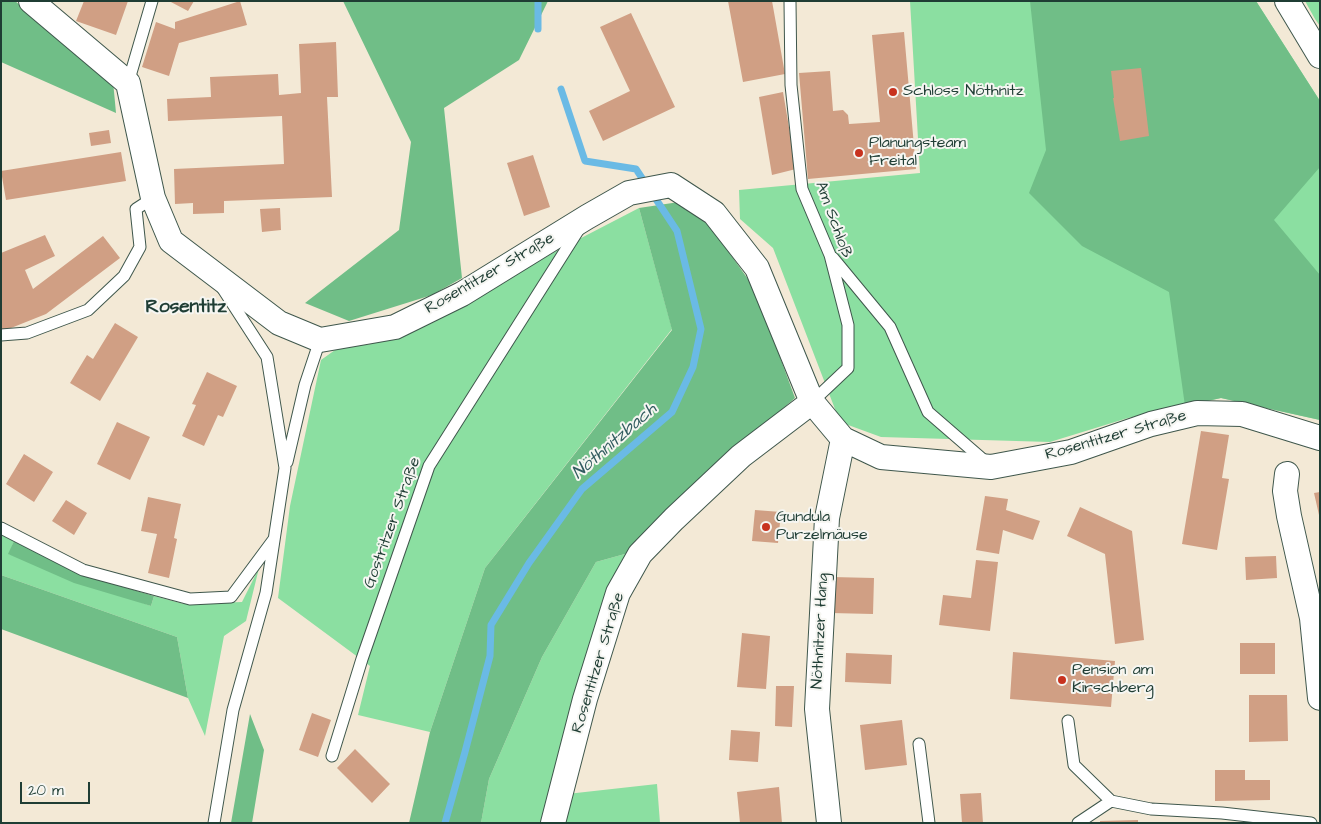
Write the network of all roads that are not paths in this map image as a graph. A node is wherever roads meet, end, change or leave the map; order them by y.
1 (31, 1) edge
2 (152, 1) edge
3 (790, 1) edge
4 (1287, 1) edge
5 (1320, 56) edge
6 (128, 83) junction
7 (153, 198) junction
8 (587, 217) junction
9 (830, 255) junction
10 (214, 274) junction
11 (1, 335) edge
12 (320, 340) junction
13 (812, 402) junction
14 (1320, 438) edge
15 (843, 439) junction
16 (991, 467) junction
17 (285, 468) junction
18 (1287, 474) dead end
19 (1, 528) edge
20 (274, 537) junction
21 (1316, 617) edge
22 (1320, 698) edge
23 (1068, 721) dead end
24 (919, 744) dead end
25 (332, 756) dead end
26 (1111, 801) junction
27 (1222, 818) edge
28 (214, 823) edge
29 (553, 823) edge
30 (829, 823) edge
31 (929, 823) edge
32 (1078, 823) edge
33 (1311, 823) edge

1 - 6 street
2 - 6 lane
3 - 9 lane, Am Schloß
4 - 5 street
6 - 7 street
7 - 10 street
7 - 11 lane
8 - 12 street, Rosentitzer Straße
8 - 13 street, Rosentitzer Straße
8 - 25 lane, Gostritzer Straße
9 - 13 lane, Am Schloß
9 - 16 lane
10 - 12 street
10 - 17 lane
12 - 17 lane
13 - 15 street, Rosentitzer Straße
13 - 29 street, Rosentitzer Straße
14 - 16 street, Rosentitzer Straße
15 - 16 street, Rosentitzer Straße
15 - 30 street, Nöthnitzer Hang
17 - 20 lane
18 - 21 street
19 - 20 lane
20 - 28 lane
21 - 22 street
23 - 26 lane
24 - 31 lane
26 - 27 lane
26 - 32 lane
27 - 33 lane

